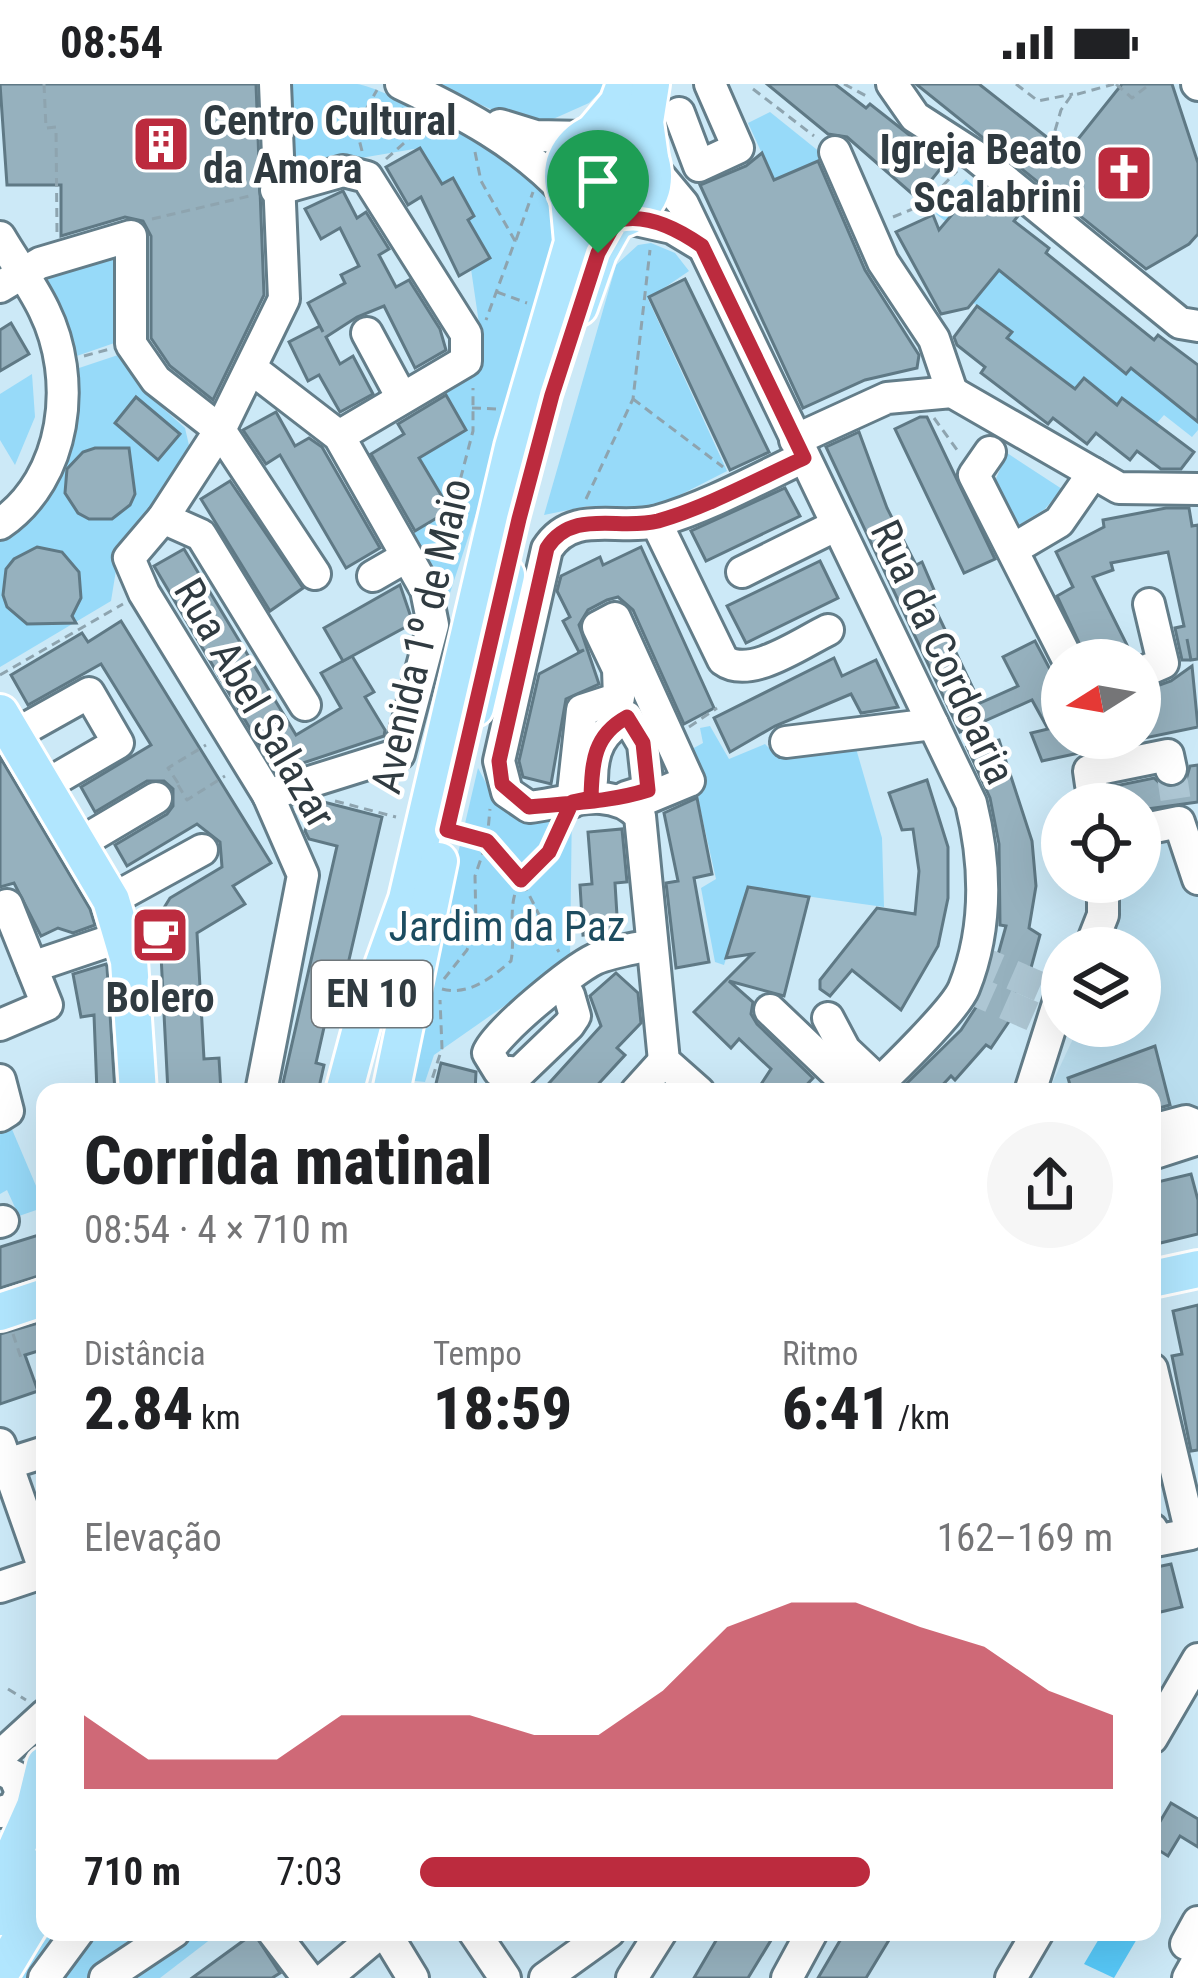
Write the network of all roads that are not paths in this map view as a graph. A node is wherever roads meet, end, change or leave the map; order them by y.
1 (275, 84) edge
2 (625, 84) edge
3 (651, 84) edge
4 (710, 84) edge
5 (892, 84) edge
6 (406, 93) edge
7 (684, 98) edge
8 (471, 118) junction
9 (589, 136) junction
10 (835, 152) road end
11 (651, 163) junction
12 (276, 190) junction
13 (567, 195) junction
14 (622, 219) junction
15 (0, 237) edge
16 (701, 243) junction
17 (11, 280) edge
18 (1198, 326) edge
19 (367, 333) dead end
20 (252, 369) junction
21 (952, 392) junction
22 (403, 398) junction
23 (220, 430) junction
24 (339, 436) junction
25 (800, 449) junction
26 (982, 464) road end
27 (1093, 473) junction
28 (1198, 489) edge
29 (164, 518) junction
30 (656, 522) junction
31 (0, 524) edge
32 (837, 525) junction
33 (1015, 548) junction
34 (406, 557) junction
35 (742, 572) dead end
36 (315, 574) dead end
37 (373, 576) dead end
38 (1148, 604) dead end
39 (828, 630) dead end
40 (1058, 639) edge
41 (1157, 639) edge
42 (304, 705) dead end
43 (7, 724) edge
44 (933, 724) junction
45 (786, 742) dead end
46 (1172, 769) dead end
47 (1091, 783) edge
48 (44, 786) junction
49 (167, 791) road end
50 (268, 795) junction
51 (603, 801) junction
52 (1161, 826) tunnel mouth
53 (436, 839) junction
54 (80, 844) junction
55 (202, 850) dead end
56 (1198, 879) edge
57 (407, 899) junction
58 (111, 900) junction
59 (7, 905) dead end
60 (124, 936) junction
61 (650, 944) junction
62 (32, 968) junction
63 (565, 973) road end
64 (770, 1010) dead end
65 (828, 1018) dead end
66 (0, 1024) edge
67 (1044, 1047) edge
68 (664, 1061) junction
69 (0, 1080) edge
70 (137, 1083) edge
71 (263, 1083) edge
72 (346, 1083) edge
73 (361, 1083) edge
74 (378, 1083) edge
75 (394, 1083) edge
76 (644, 1083) edge
77 (689, 1083) edge
78 (861, 1083) edge
79 (865, 1083) edge
80 (875, 1083) edge
81 (1033, 1083) edge
82 (4, 1113) edge
83 (1198, 1126) edge
84 (1161, 1128) edge
85 (1198, 1139) edge
86 (1161, 1151) edge
87 (1198, 1269) edge
88 (1161, 1277) edge
89 (36, 1300) edge
90 (0, 1312) edge
91 (1161, 1399) edge
92 (36, 1452) edge
93 (3, 1454) edge
94 (1190, 1494) edge
95 (1161, 1536) edge
96 (36, 1547) edge
97 (36, 1575) edge
98 (0, 1587) edge
99 (1198, 1659) edge
100 (36, 1723) edge
101 (1161, 1723) edge
102 (0, 1756) edge
103 (0, 1769) edge
104 (36, 1802) edge
105 (0, 1812) edge
106 (36, 1848) edge
107 (0, 1885) edge
108 (36, 1887) edge
109 (36, 1914) edge
110 (0, 1917) edge
111 (72, 1941) edge
112 (160, 1941) edge
113 (280, 1941) edge
114 (372, 1941) edge
115 (389, 1941) edge
116 (480, 1941) edge
117 (596, 1941) edge
118 (655, 1941) edge
119 (807, 1941) edge
120 (1033, 1941) edge
121 (1194, 1942) edge
122 (0, 1948) edge
123 (0, 1974) edge
124 (44, 1978) edge
125 (105, 1978) edge
126 (308, 1978) edge
127 (326, 1978) edge
128 (413, 1978) edge
129 (505, 1978) edge
130 (545, 1978) edge
131 (632, 1978) edge
132 (787, 1978) edge
133 (1011, 1978) edge
134 (1188, 1978) edge

1 - 12 street
2 - 9 main road, EN 10
3 - 11 main road, EN 10
4 - 7 street
5 - 18 street
6 - 8 street
7 - 11 street
8 - 9 street
8 - 13 street
9 - 11 main road
9 - 13 main road, EN 10
10 - 21 street
11 - 14 main road, EN 10
11 - 16 street, Rua da Cordoaria
12 - 20 street
12 - 22 street
13 - 14 main road
13 - 53 main road, Avenida 1º de Maio / EN 10
14 - 16 street
14 - 53 main road, Avenida 1º de Maio / EN 10
15 - 17 street
16 - 25 street, Rua da Cordoaria
17 - 23 street
17 - 31 street
19 - 22 street
20 - 23 street
20 - 24 street
21 - 25 street
21 - 27 street
22 - 24 street
23 - 29 street
23 - 36 street
24 - 34 street
25 - 30 street
25 - 32 street, Rua da Cordoaria
26 - 33 street
27 - 28 street
27 - 33 street
29 - 42 street
29 - 50 street, Rua Abel Salazar
30 - 39 street
30 - 51 street
32 - 35 street
32 - 44 street, Rua da Cordoaria
33 - 40 street
34 - 37 street
34 - 50 street
38 - 41 street
43 - 48 main road
43 - 48 street
44 - 45 street
44 - 80 street, Rua da Cordoaria
46 - 47 street
48 - 54 main road
49 - 54 street
50 - 71 street, Rua Abel Salazar
51 - 51 street
51 - 61 street
52 - 56 street
53 - 57 main road, Avenida 1º de Maio / EN 10
53 - 74 main road, EN 10
53 - 75 main road, Avenida 1º de Maio / EN 10
54 - 58 main road
55 - 58 street
57 - 72 main road, Avenida 1º de Maio / EN 10
57 - 73 main road, EN 10
58 - 60 main road
59 - 62 street
60 - 62 street
60 - 70 main road
61 - 63 street
61 - 68 street
62 - 66 street
64 - 78 street
65 - 79 street
67 - 81 street
68 - 76 street
68 - 77 street
69 - 82 street
83 - 84 street
85 - 86 street
87 - 88 main road
89 - 90 main road
91 - 94 street
92 - 93 street
93 - 96 street
94 - 95 street
97 - 98 street
99 - 101 street
100 - 102 street
103 - 105 street
104 - 107 main road
106 - 110 main road
108 - 122 main road
109 - 123 main road
111 - 124 street
112 - 125 street
113 - 126 street
114 - 127 street
115 - 128 street
116 - 129 street
117 - 130 street
118 - 131 street
119 - 132 street
120 - 133 street
121 - 134 street

